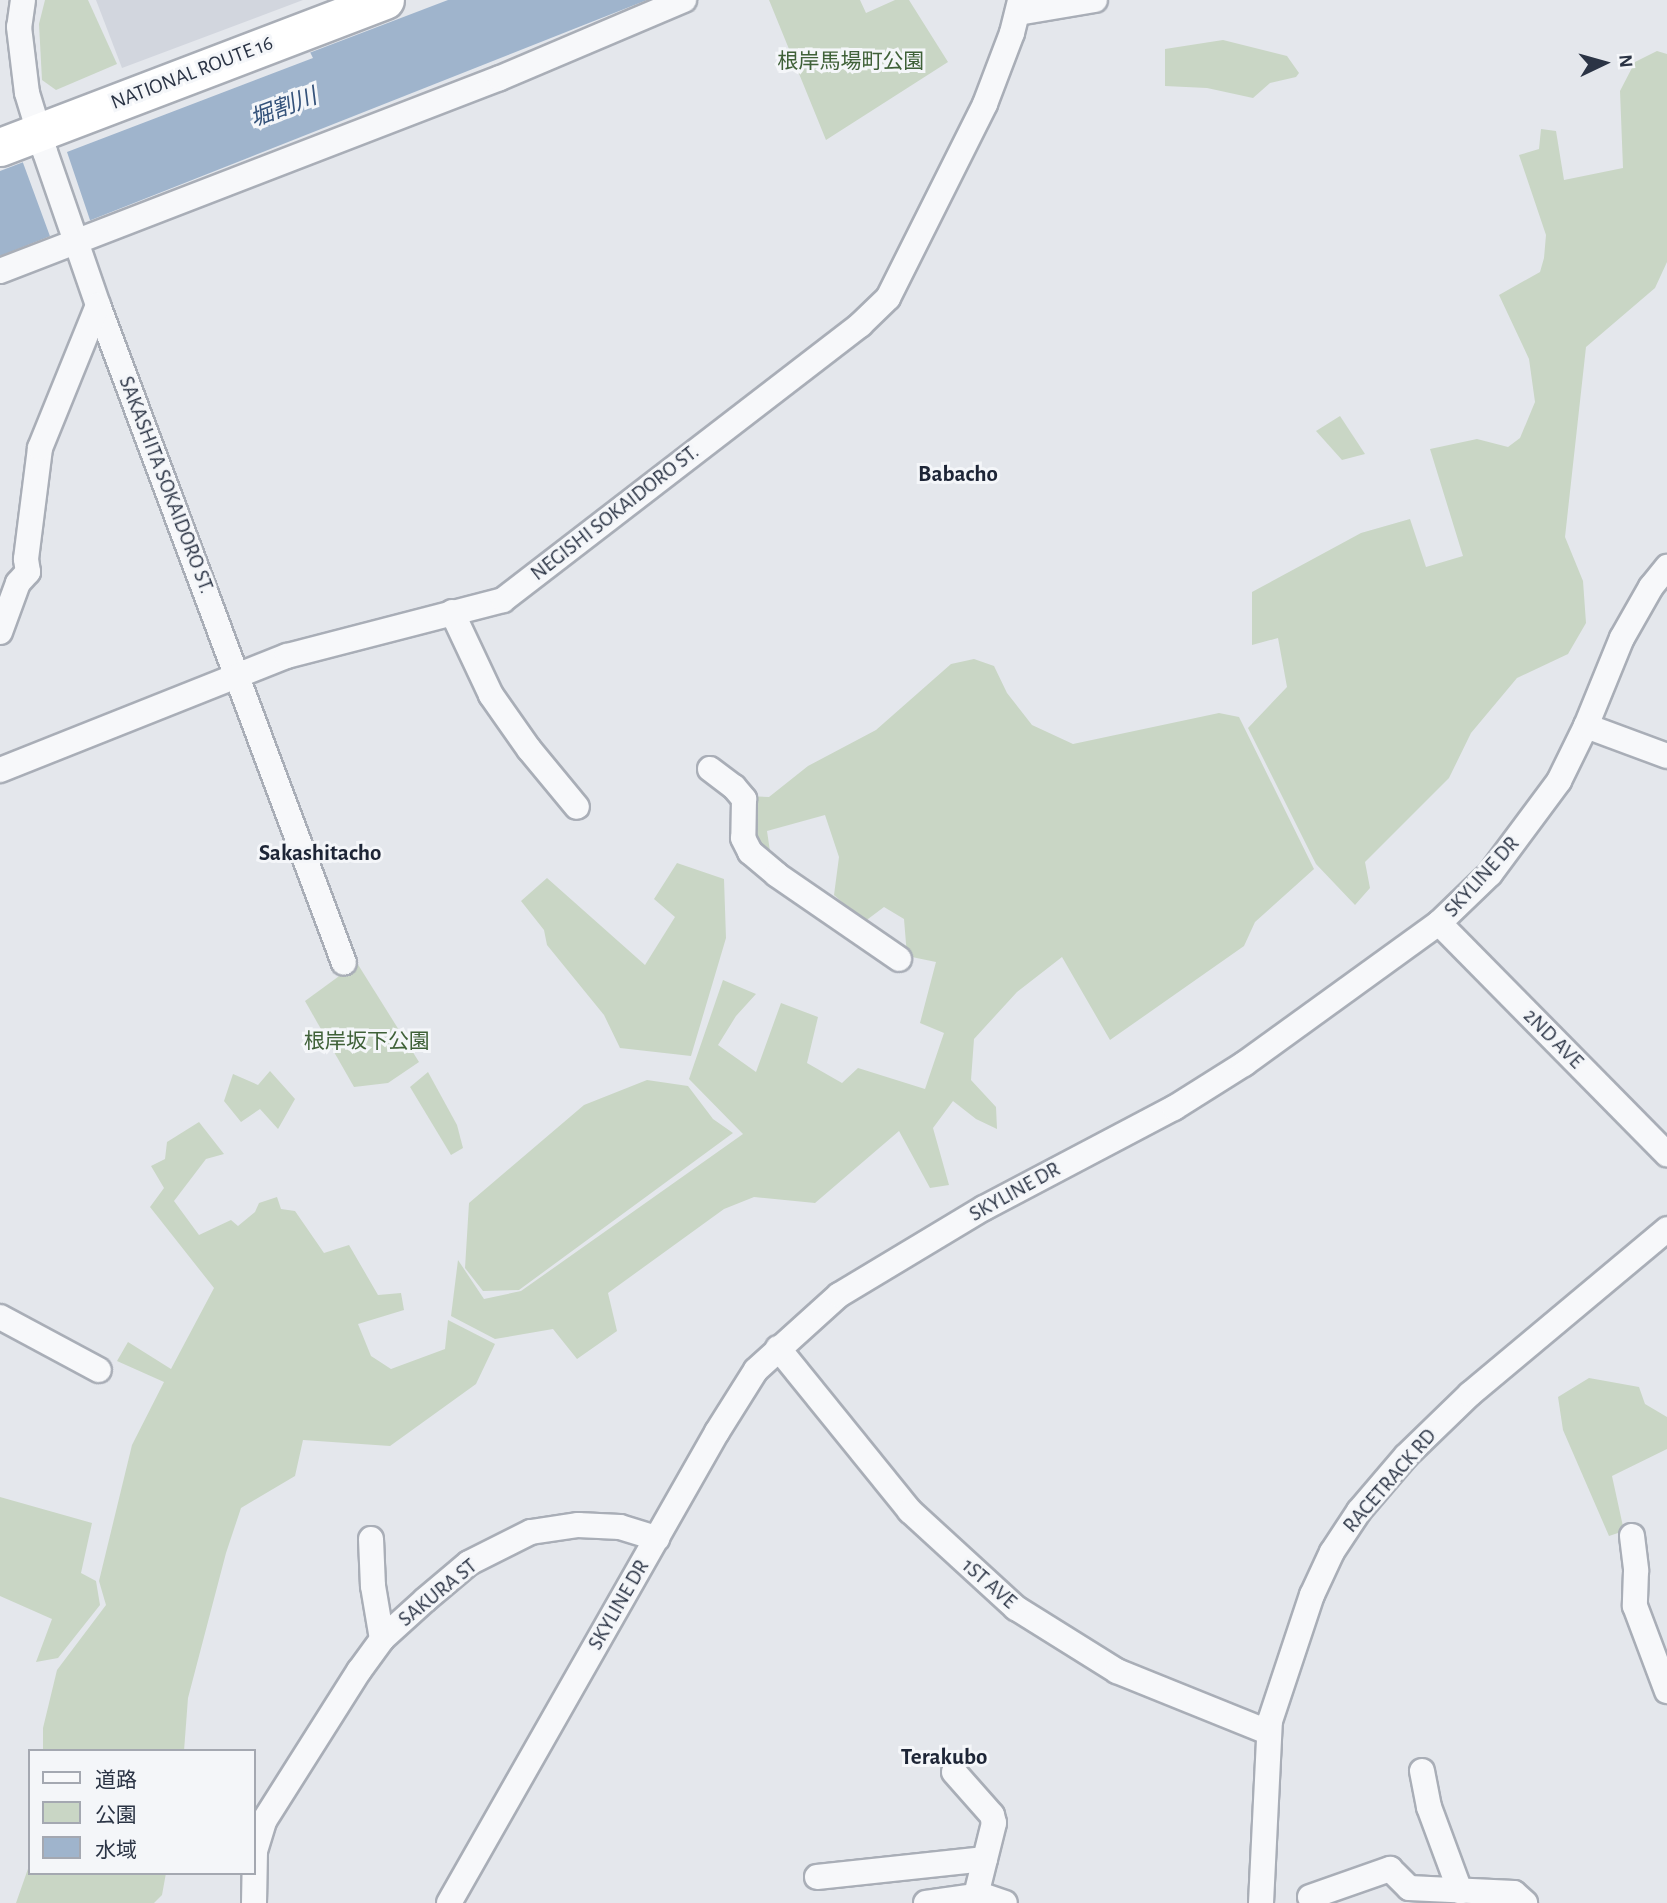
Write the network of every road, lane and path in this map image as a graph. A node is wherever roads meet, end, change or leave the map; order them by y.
1 (23, 0) edge
2 (385, 0) edge
3 (684, 0) edge
4 (1095, 0) edge
5 (1019, 7) edge
6 (41, 142) junction
7 (0, 147) edge
8 (75, 236) junction
9 (0, 271) edge
10 (98, 305) junction
11 (1667, 567) edge
12 (452, 612) junction
13 (0, 632) edge
14 (238, 676) junction
15 (1586, 726) junction
16 (1667, 756) edge
17 (710, 769) dead end
18 (0, 770) edge
19 (577, 807) dead end
20 (1439, 923) junction
21 (899, 959) dead end
22 (344, 962) dead end
23 (1667, 1154) edge
24 (1667, 1229) edge
25 (0, 1317) edge
26 (778, 1348) junction
27 (99, 1370) dead end
28 (1632, 1536) dead end
29 (657, 1538) junction
30 (371, 1539) dead end
31 (382, 1639) junction
32 (1667, 1691) edge
33 (1268, 1731) junction
34 (1422, 1771) dead end
35 (954, 1772) dead end
36 (256, 1847) edge
37 (985, 1859) junction
38 (255, 1875) edge
39 (817, 1877) dead end
40 (1460, 1891) junction
41 (976, 1895) junction
42 (1310, 1897) dead end
43 (254, 1903) edge
44 (449, 1903) edge
45 (926, 1903) edge
46 (1005, 1903) edge
47 (1261, 1903) edge
48 (1525, 1903) edge

1 - 6 street, SAKASHITA SOKAIDORO ST.
2 - 6 highway, NATIONAL ROUTE 16
3 - 8 street
4 - 5 street
5 - 12 street, NEGISHI SOKAIDORO ST.
6 - 7 highway, NATIONAL ROUTE 16
6 - 8 street, SAKASHITA SOKAIDORO ST.
8 - 9 street
8 - 10 street, SAKASHITA SOKAIDORO ST.
10 - 13 street
10 - 14 street, SAKASHITA SOKAIDORO ST.
11 - 15 street, SKYLINE DR
12 - 14 street, NEGISHI SOKAIDORO ST.
12 - 19 street
14 - 18 street, NEGISHI SOKAIDORO ST.
14 - 22 street, SAKASHITA SOKAIDORO ST.
15 - 16 street
15 - 20 street, SKYLINE DR
17 - 21 street
20 - 23 street, 2ND AVE
20 - 26 street, SKYLINE DR
24 - 33 street, RACETRACK RD
25 - 27 street
26 - 29 street, SKYLINE DR
26 - 33 street, 1ST AVE
28 - 32 street
29 - 31 street, SAKURA ST
29 - 44 street, SKYLINE DR
30 - 31 street
31 - 36 street, SAKURA ST
33 - 47 street, RACETRACK RD
34 - 40 street
35 - 37 street
37 - 39 street
37 - 41 street
38 - 43 street, SAKURA ST
40 - 42 street
40 - 48 street
41 - 45 street
41 - 46 street

